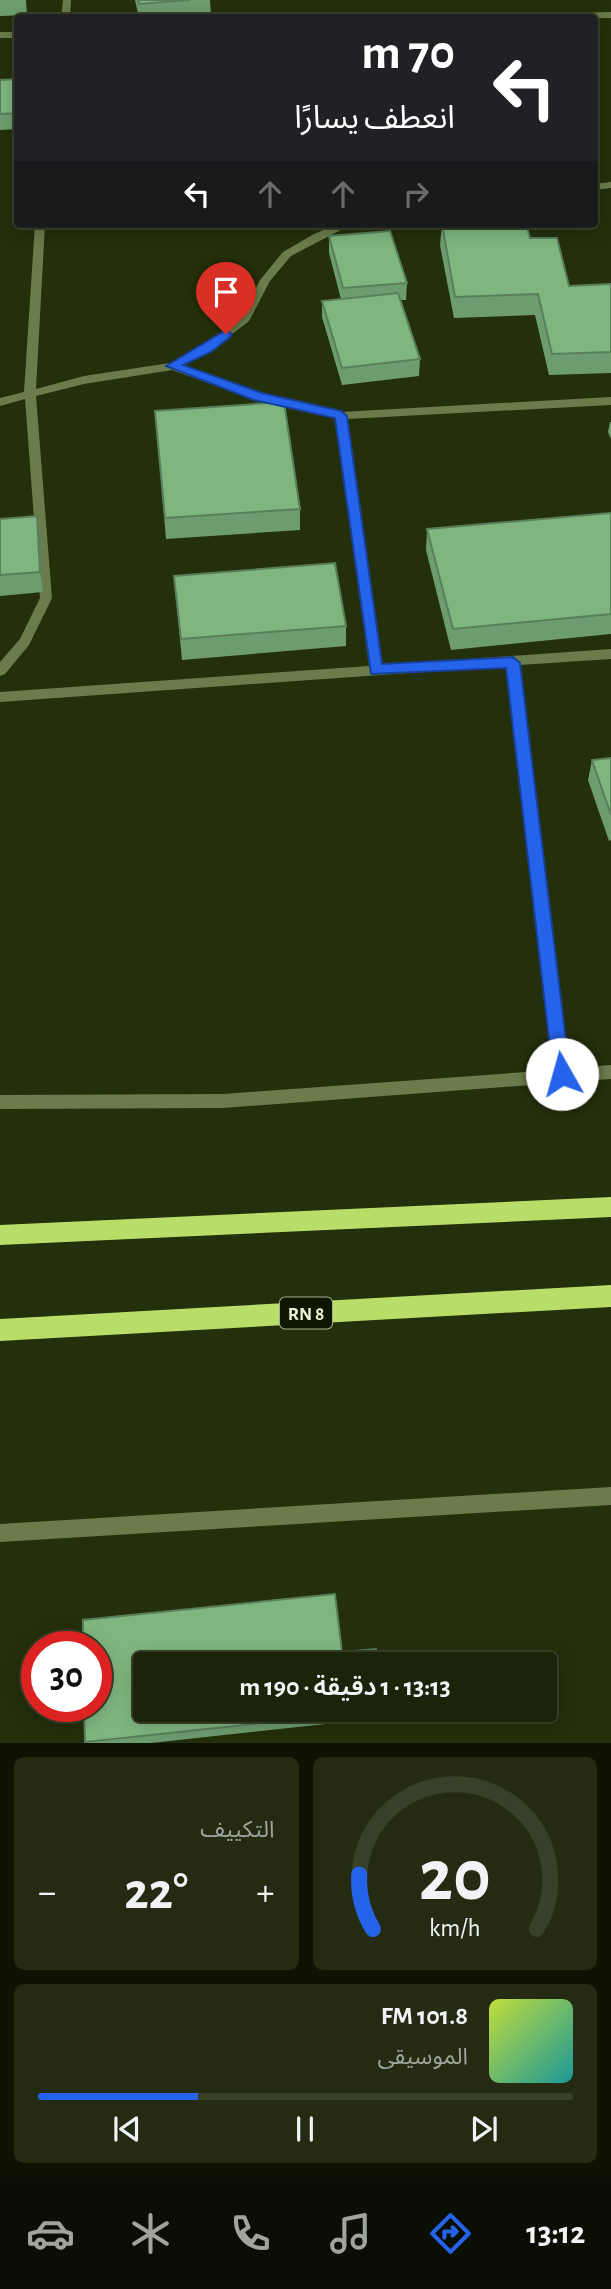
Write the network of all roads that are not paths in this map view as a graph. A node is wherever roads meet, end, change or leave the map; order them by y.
1 (40, 228) edge
2 (337, 228) edge
3 (173, 366) junction
4 (30, 392) junction
5 (611, 401) edge
6 (0, 402) edge
7 (341, 416) junction
8 (611, 654) edge
9 (513, 663) junction
10 (376, 670) junction
11 (0, 671) edge
12 (0, 697) edge
13 (611, 1072) edge
14 (562, 1074) junction
15 (0, 1102) edge
16 (611, 1207) edge
17 (0, 1235) edge
18 (611, 1296) edge
19 (0, 1330) edge
20 (611, 1496) edge
21 (0, 1533) edge

1 - 4 street
2 - 3 street
3 - 4 street
3 - 7 street
4 - 6 street
4 - 11 street
5 - 7 street
7 - 10 street
8 - 9 street
9 - 10 street
9 - 14 street
10 - 12 street
13 - 14 street
14 - 15 street
16 - 17 highway
18 - 19 highway, RN 8
20 - 21 street

